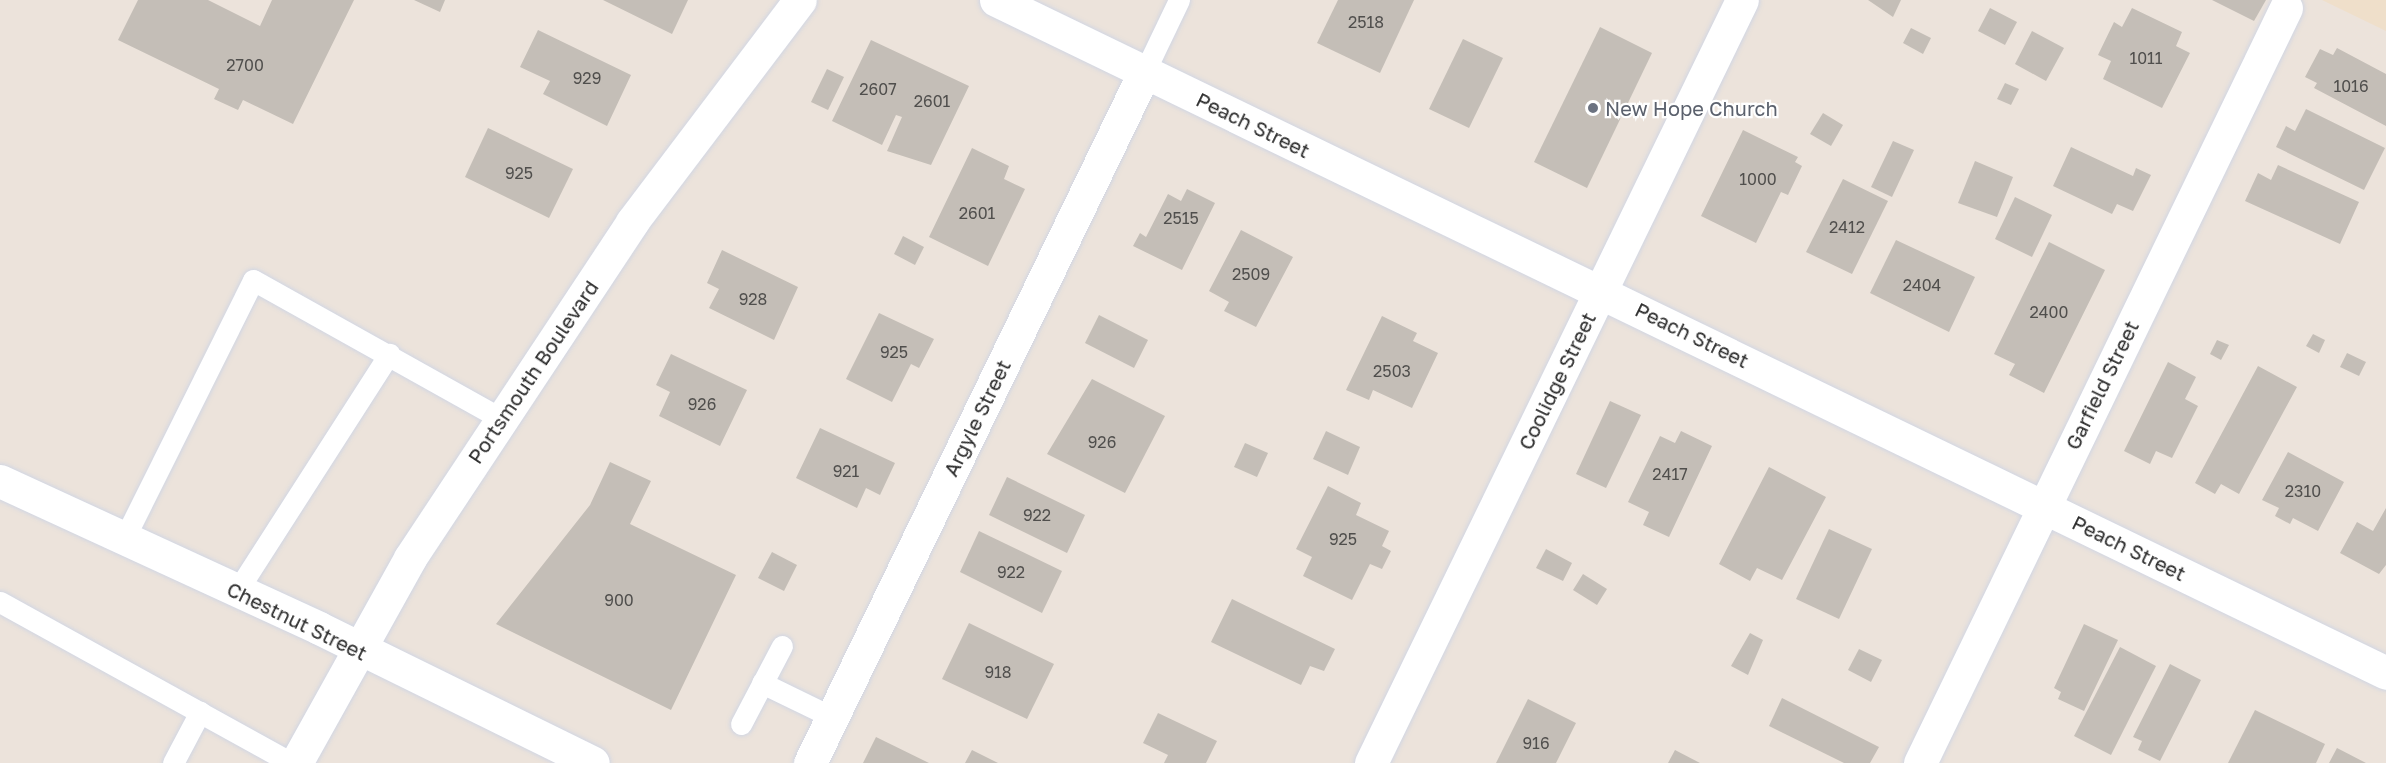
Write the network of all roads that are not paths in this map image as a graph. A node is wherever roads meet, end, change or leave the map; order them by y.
1 (800, 0) edge
2 (996, 0) edge
3 (1179, 0) edge
4 (1743, 0) edge
5 (2286, 8) dead end
6 (1144, 73) junction
7 (1601, 291) junction
8 (388, 354) junction
9 (502, 419) junction
10 (0, 481) edge
11 (2043, 506) junction
12 (124, 539) junction
13 (237, 591) junction
14 (1, 606) edge
15 (782, 646) dead end
16 (356, 650) junction
17 (2386, 673) edge
18 (762, 683) junction
19 (200, 712) junction
20 (832, 717) junction
21 (741, 724) dead end
22 (173, 763) edge
23 (294, 763) edge
24 (593, 763) edge
25 (810, 763) edge
26 (1371, 763) edge
27 (1920, 763) edge

1 - 9 street, Portsmouth Boulevard
2 - 6 street, Peach Street
3 - 6 lane
4 - 7 street, Coolidge Street
5 - 11 street, Garfield Street
6 - 7 street, Peach Street
6 - 20 street, Argyle Street
7 - 11 street, Peach Street
7 - 26 street, Coolidge Street
8 - 9 lane
8 - 12 lane
8 - 13 lane
9 - 16 street, Portsmouth Boulevard
10 - 12 street, Chestnut Street
11 - 17 street, Peach Street
11 - 27 street, Garfield Street
12 - 13 street, Chestnut Street
13 - 16 street, Chestnut Street
14 - 19 lane
15 - 18 lane
16 - 23 street, Portsmouth Boulevard
16 - 24 street, Chestnut Street
18 - 20 lane
18 - 21 lane
19 - 22 lane
19 - 23 lane
20 - 25 street, Argyle Street

